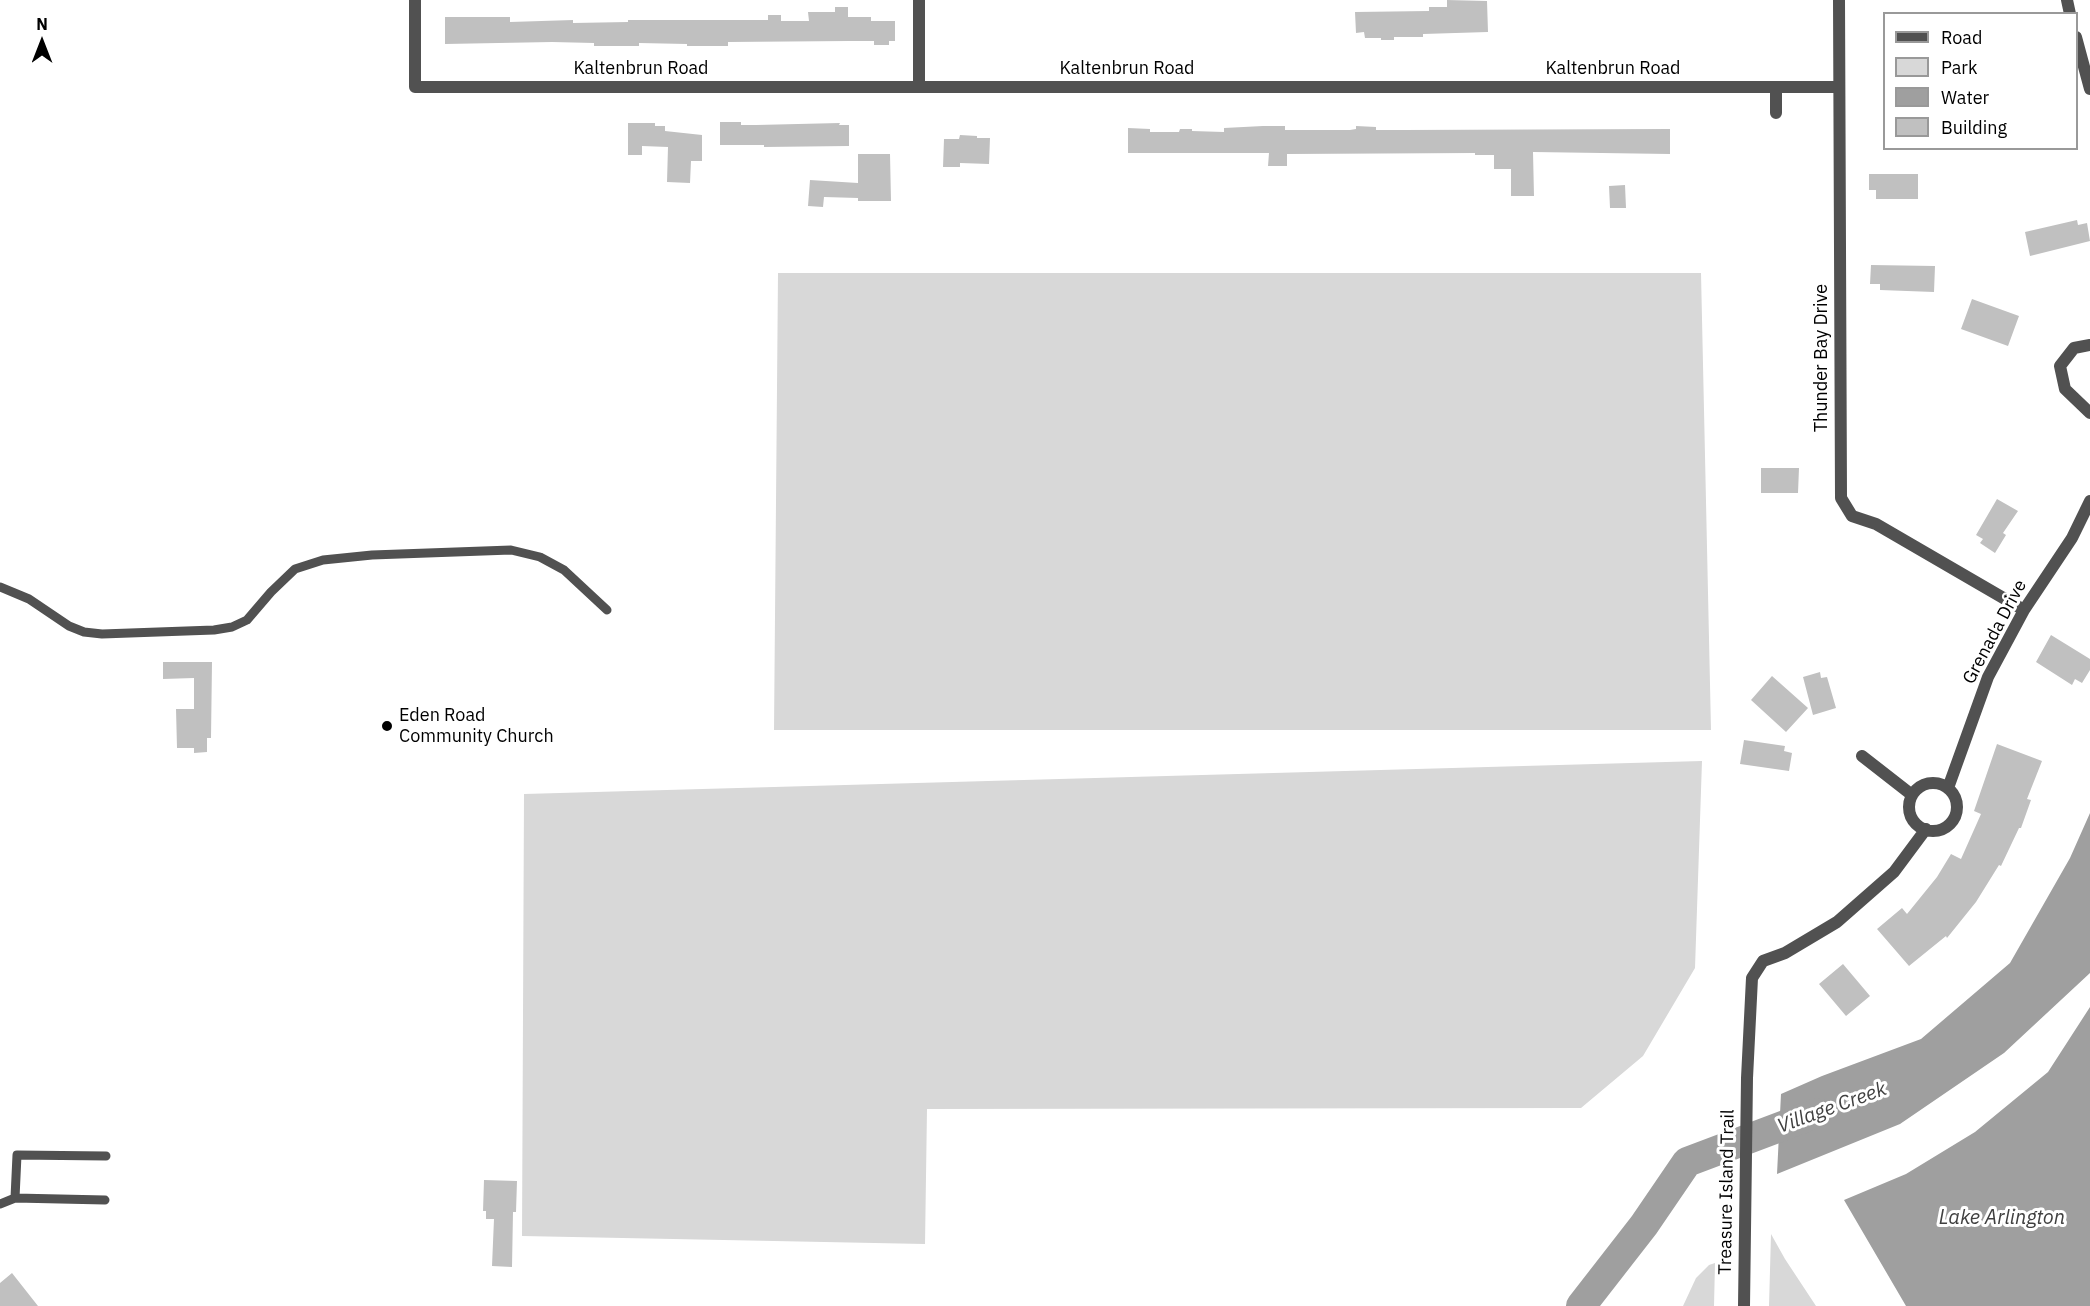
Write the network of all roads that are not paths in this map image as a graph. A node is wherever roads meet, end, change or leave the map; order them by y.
1 (415, 0) edge
2 (919, 0) edge
3 (1839, 0) edge
4 (2078, 44) edge
5 (919, 87) junction
6 (1776, 87) junction
7 (1838, 87) junction
8 (2090, 89) edge
9 (1776, 113) dead end
10 (2090, 345) edge
11 (2090, 413) edge
12 (2090, 501) edge
13 (0, 587) edge
14 (607, 610) dead end
15 (2024, 610) junction
16 (1862, 756) dead end
17 (1948, 788) junction
18 (1912, 795) junction
19 (1926, 829) junction
20 (106, 1156) dead end
21 (15, 1198) junction
22 (105, 1200) dead end
23 (0, 1204) edge
24 (1744, 1306) edge

1 - 5 street, Kaltenbrun Road
2 - 5 street
3 - 7 street, Thunder Bay Drive
4 - 8 street
5 - 6 street, Kaltenbrun Road
6 - 7 street, Kaltenbrun Road
6 - 9 street
7 - 15 street, Thunder Bay Drive
10 - 11 street
12 - 15 street, Grenada Drive
13 - 14 lane
15 - 17 street, Grenada Drive
16 - 18 street
17 - 18 street
17 - 19 street
18 - 19 street
19 - 24 street, Treasure Island Trail
20 - 21 lane
21 - 22 lane
21 - 23 lane

